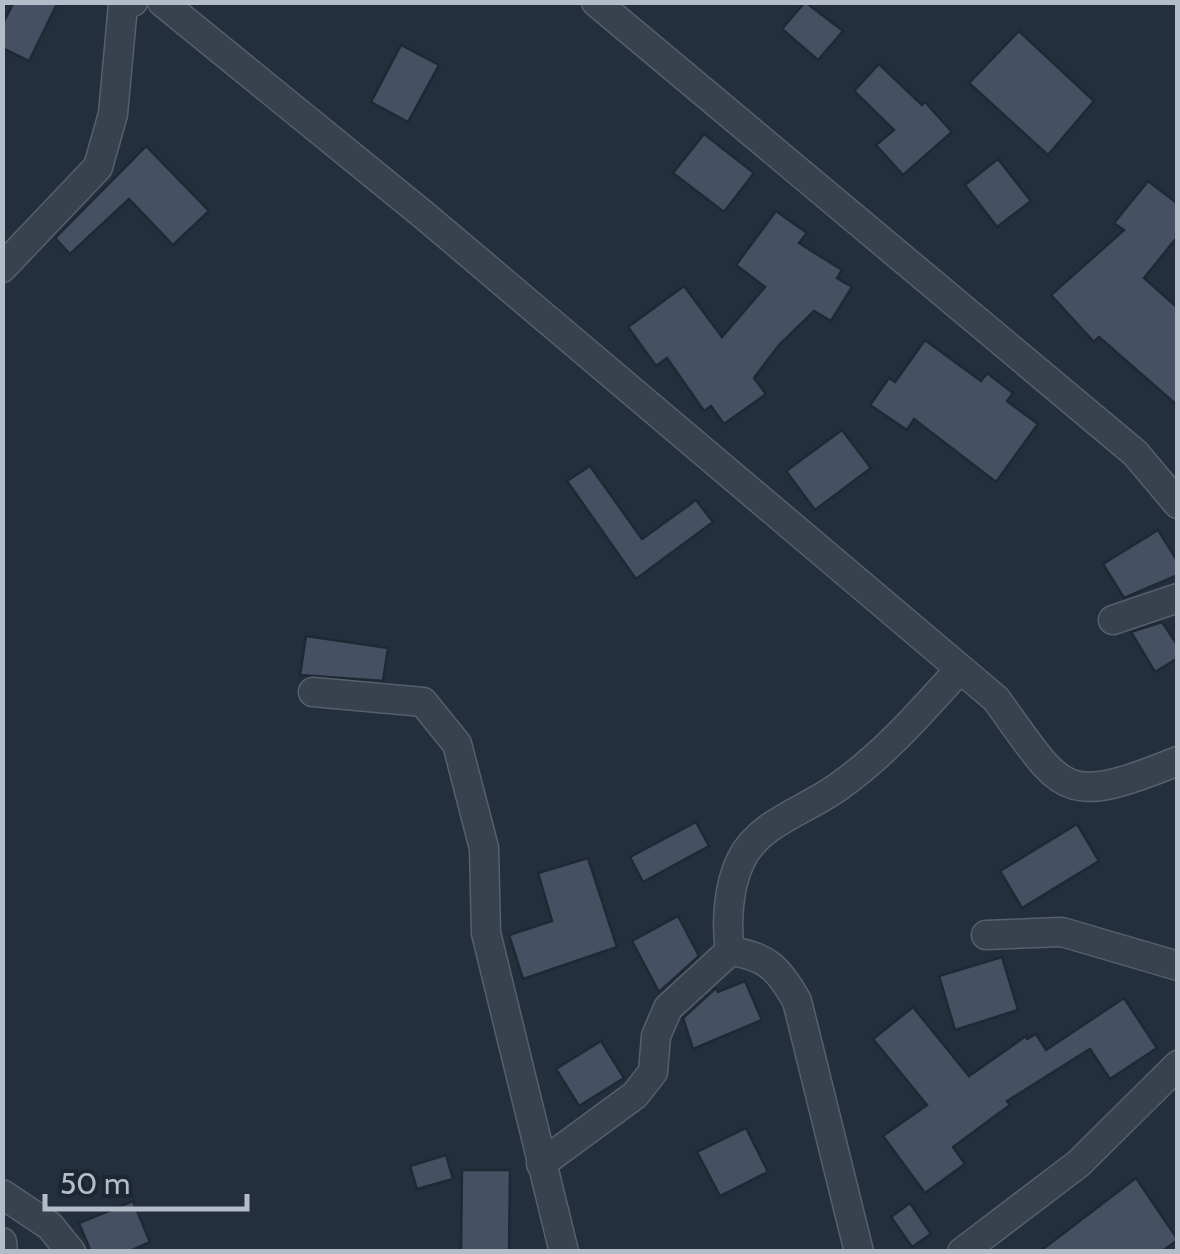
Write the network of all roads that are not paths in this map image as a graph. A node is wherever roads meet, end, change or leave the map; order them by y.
1 (162, 2) edge
2 (596, 2) edge
3 (126, 3) edge
4 (2, 268) edge
5 (1178, 504) edge
6 (1178, 598) edge
7 (1113, 620) dead end
8 (960, 669) junction
9 (313, 692) dead end
10 (1178, 761) edge
11 (986, 936) dead end
12 (730, 951) junction
13 (1178, 966) edge
14 (1178, 1065) edge
15 (542, 1164) junction
16 (2, 1194) edge
17 (2, 1242) edge
18 (3, 1252) edge
19 (71, 1252) edge
20 (564, 1252) edge
21 (859, 1252) edge
22 (962, 1252) edge

1 - 8 street
2 - 5 street
3 - 4 street
6 - 7 street
8 - 10 street
8 - 12 street
9 - 15 street
11 - 13 street
12 - 15 street
12 - 21 street
14 - 22 street
15 - 20 street
16 - 19 street
17 - 18 street

